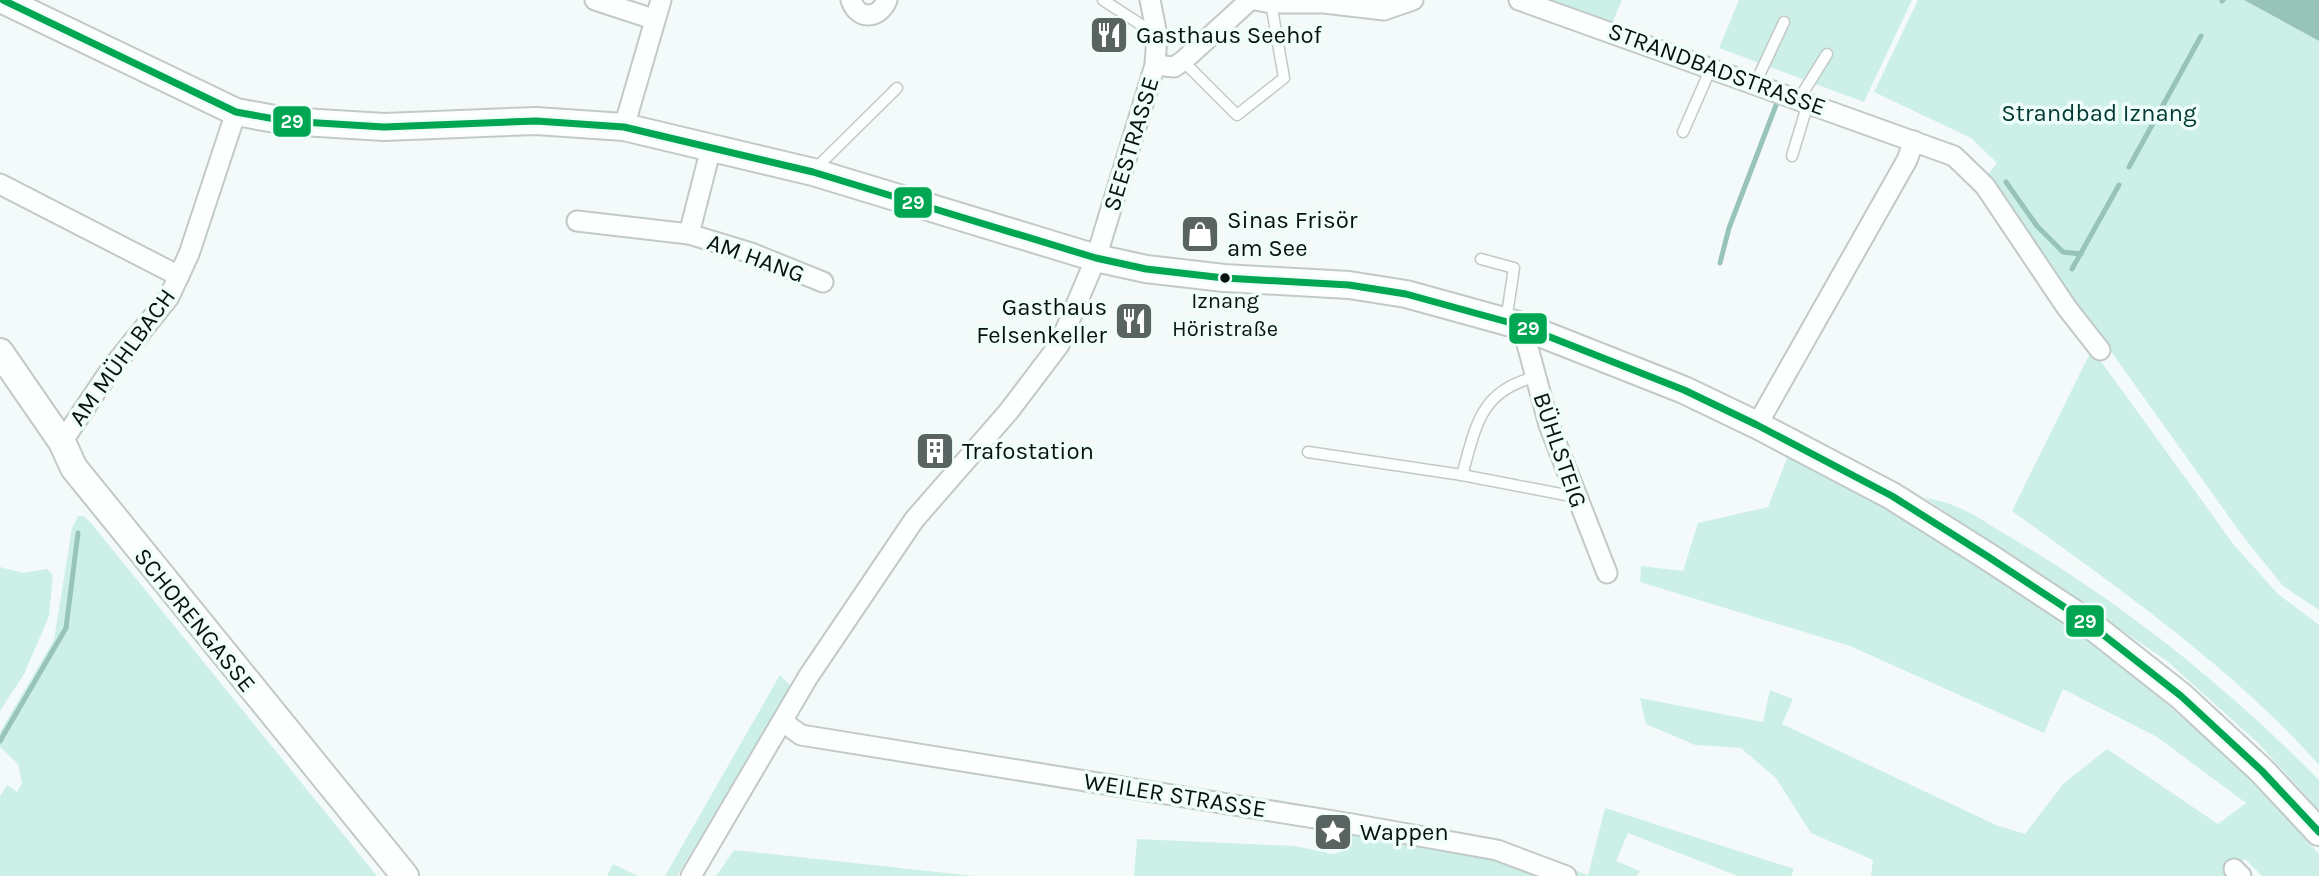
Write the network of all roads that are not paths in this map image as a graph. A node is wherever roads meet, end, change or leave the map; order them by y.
1 (4, 0) edge
2 (596, 0) edge
3 (661, 0) edge
4 (851, 0) edge
5 (887, 0) edge
6 (1103, 0) edge
7 (1150, 0) edge
8 (1413, 0) edge
9 (1520, 0) edge
10 (1258, 1) edge
11 (653, 19) junction
12 (1784, 22) dead end
13 (1157, 35) junction
14 (1827, 54) dead end
15 (1183, 61) junction
16 (1155, 65) junction
17 (1711, 67) junction
18 (1755, 84) junction
19 (897, 88) dead end
20 (1804, 101) junction
21 (236, 112) junction
22 (624, 127) junction
23 (1683, 132) dead end
24 (1914, 141) junction
25 (711, 148) junction
26 (1792, 156) dead end
27 (813, 172) junction
28 (0, 184) edge
29 (577, 221) dead end
30 (689, 234) junction
31 (1096, 258) junction
32 (1482, 259) dead end
33 (179, 276) junction
34 (823, 282) dead end
35 (1514, 323) junction
36 (2100, 350) dead end
37 (0, 352) edge
38 (1536, 377) junction
39 (1757, 425) junction
40 (62, 442) junction
41 (1308, 452) dead end
42 (1462, 475) junction
43 (1576, 498) junction
44 (1607, 573) dead end
45 (783, 722) junction
46 (2319, 832) edge
47 (405, 876) edge
48 (691, 876) edge
49 (1566, 876) edge

1 - 21 main road
2 - 11 street
3 - 11 street
4 - 5 street
6 - 13 lane
7 - 13 street
8 - 10 street
9 - 17 street, STRANDBADSTRASSE
10 - 15 street, SEESTRASSE
10 - 15 lane
11 - 22 street
12 - 18 lane
13 - 16 street
14 - 20 lane
15 - 16 street, SEESTRASSE
16 - 31 street, SEESTRASSE
17 - 18 street, STRANDBADSTRASSE
17 - 23 lane
18 - 20 street, STRANDBADSTRASSE
19 - 27 lane
20 - 24 street, STRANDBADSTRASSE
20 - 26 lane
21 - 22 main road
21 - 33 street, AM MÜHLBACH
22 - 25 main road
24 - 36 street, STRANDBADSTRASSE
24 - 39 street
25 - 27 main road
25 - 30 street, AM HANG
27 - 31 main road
28 - 33 street
29 - 30 street, AM HANG
30 - 34 street, AM HANG
31 - 35 main road
31 - 45 street
32 - 35 lane
33 - 40 street, AM MÜHLBACH
35 - 38 street, BÜHLSTEIG
35 - 39 main road
37 - 40 main road, SCHORENGASSE
38 - 42 lane
38 - 43 street, BÜHLSTEIG
39 - 46 main road
40 - 47 main road, SCHORENGASSE
41 - 42 lane
42 - 43 lane
43 - 44 street, BÜHLSTEIG
45 - 48 street
45 - 49 street, WEILER STRASSE

